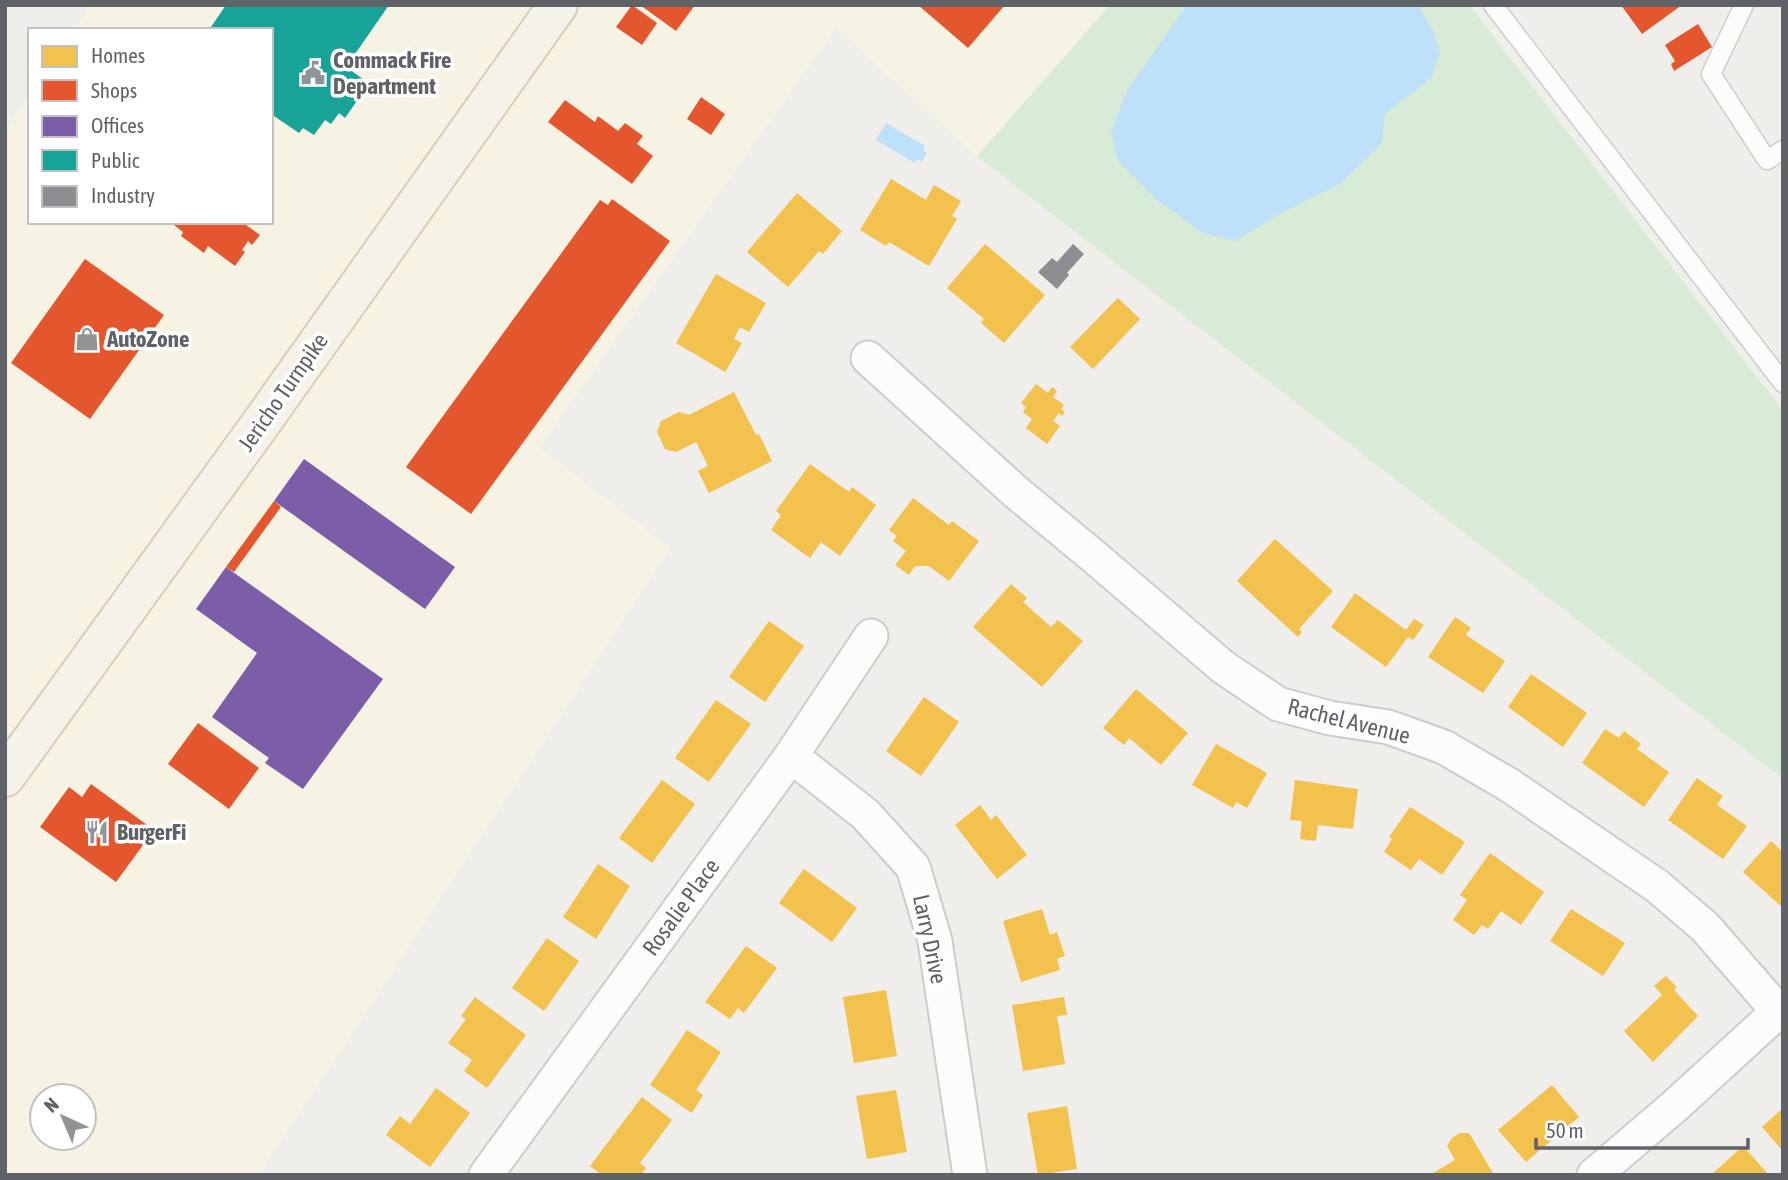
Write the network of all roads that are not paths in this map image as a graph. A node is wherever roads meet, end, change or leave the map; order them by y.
1 (558, 5) edge
2 (1493, 5) edge
3 (1744, 5) edge
4 (1783, 150) edge
5 (868, 358) dead end
6 (1783, 383) edge
7 (871, 636) dead end
8 (791, 756) junction
9 (5, 777) edge
10 (1780, 1009) edge
11 (487, 1175) edge
12 (970, 1175) edge
13 (1594, 1175) edge

1 - 9 main road, Jericho Turnpike
2 - 6 lane
3 - 4 lane
5 - 10 street, Rachel Avenue
7 - 8 street, Rosalie Place
8 - 11 street, Rosalie Place
8 - 12 street, Larry Drive
10 - 13 street

